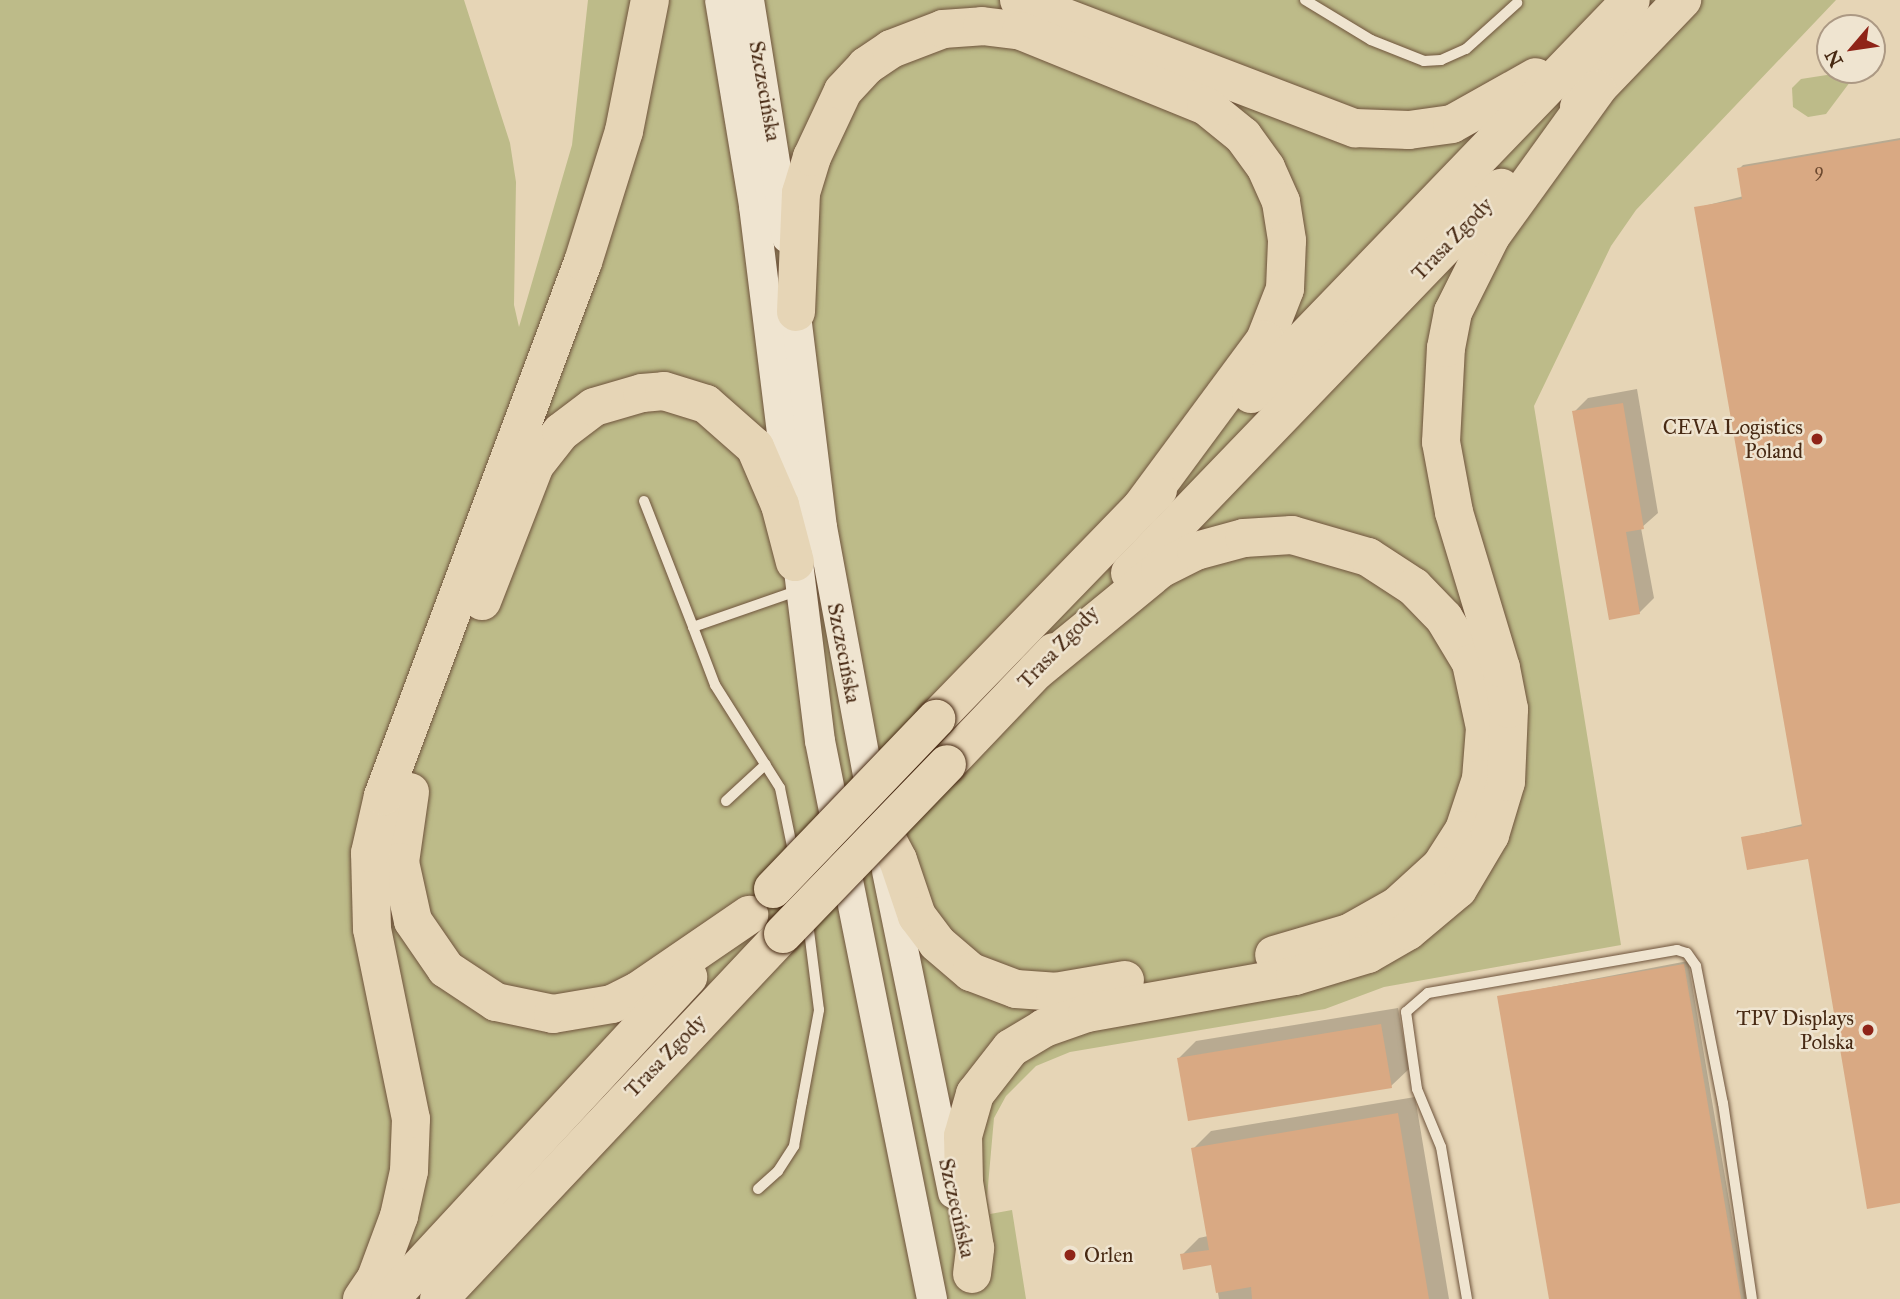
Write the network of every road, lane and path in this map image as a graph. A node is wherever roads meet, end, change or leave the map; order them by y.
1 (650, 0) edge
2 (720, 0) edge
3 (749, 0) edge
4 (1019, 0) edge
5 (1305, 0) edge
6 (1630, 0) edge
7 (1682, 0) edge
8 (1517, 3) dead end
9 (1597, 89) junction
10 (796, 312) junction
11 (644, 501) dead end
12 (1140, 509) junction
13 (797, 576) junction
14 (693, 627) junction
15 (1036, 671) junction
16 (766, 764) junction
17 (726, 801) dead end
18 (876, 818) junction
19 (781, 895) junction
20 (556, 1170) junction
21 (758, 1189) dead end
22 (975, 1287) edge
23 (362, 1299) edge
24 (390, 1299) edge
25 (439, 1299) edge
26 (462, 1299) edge
27 (932, 1299) edge
28 (1468, 1299) edge
29 (1752, 1299) edge

1 - 23 highway
2 - 13 main road, Szczecińska
3 - 10 main road, Szczecińska
4 - 6 highway
5 - 8 lane
6 - 12 highway, Trasa Zgody
7 - 9 highway, Trasa Zgody
9 - 15 highway, Trasa Zgody
9 - 22 highway
10 - 12 highway
10 - 18 main road, Szczecińska
11 - 14 lane
12 - 19 highway, Trasa Zgody, bridge
13 - 14 lane
13 - 19 highway
13 - 27 main road, Szczecińska
14 - 16 lane
15 - 18 highway
15 - 20 highway, Trasa Zgody, bridge
16 - 17 lane
16 - 19 lane
18 - 22 main road, Szczecińska
19 - 21 lane
19 - 24 highway, Trasa Zgody
20 - 25 highway, Trasa Zgody
20 - 26 highway
28 - 29 lane

